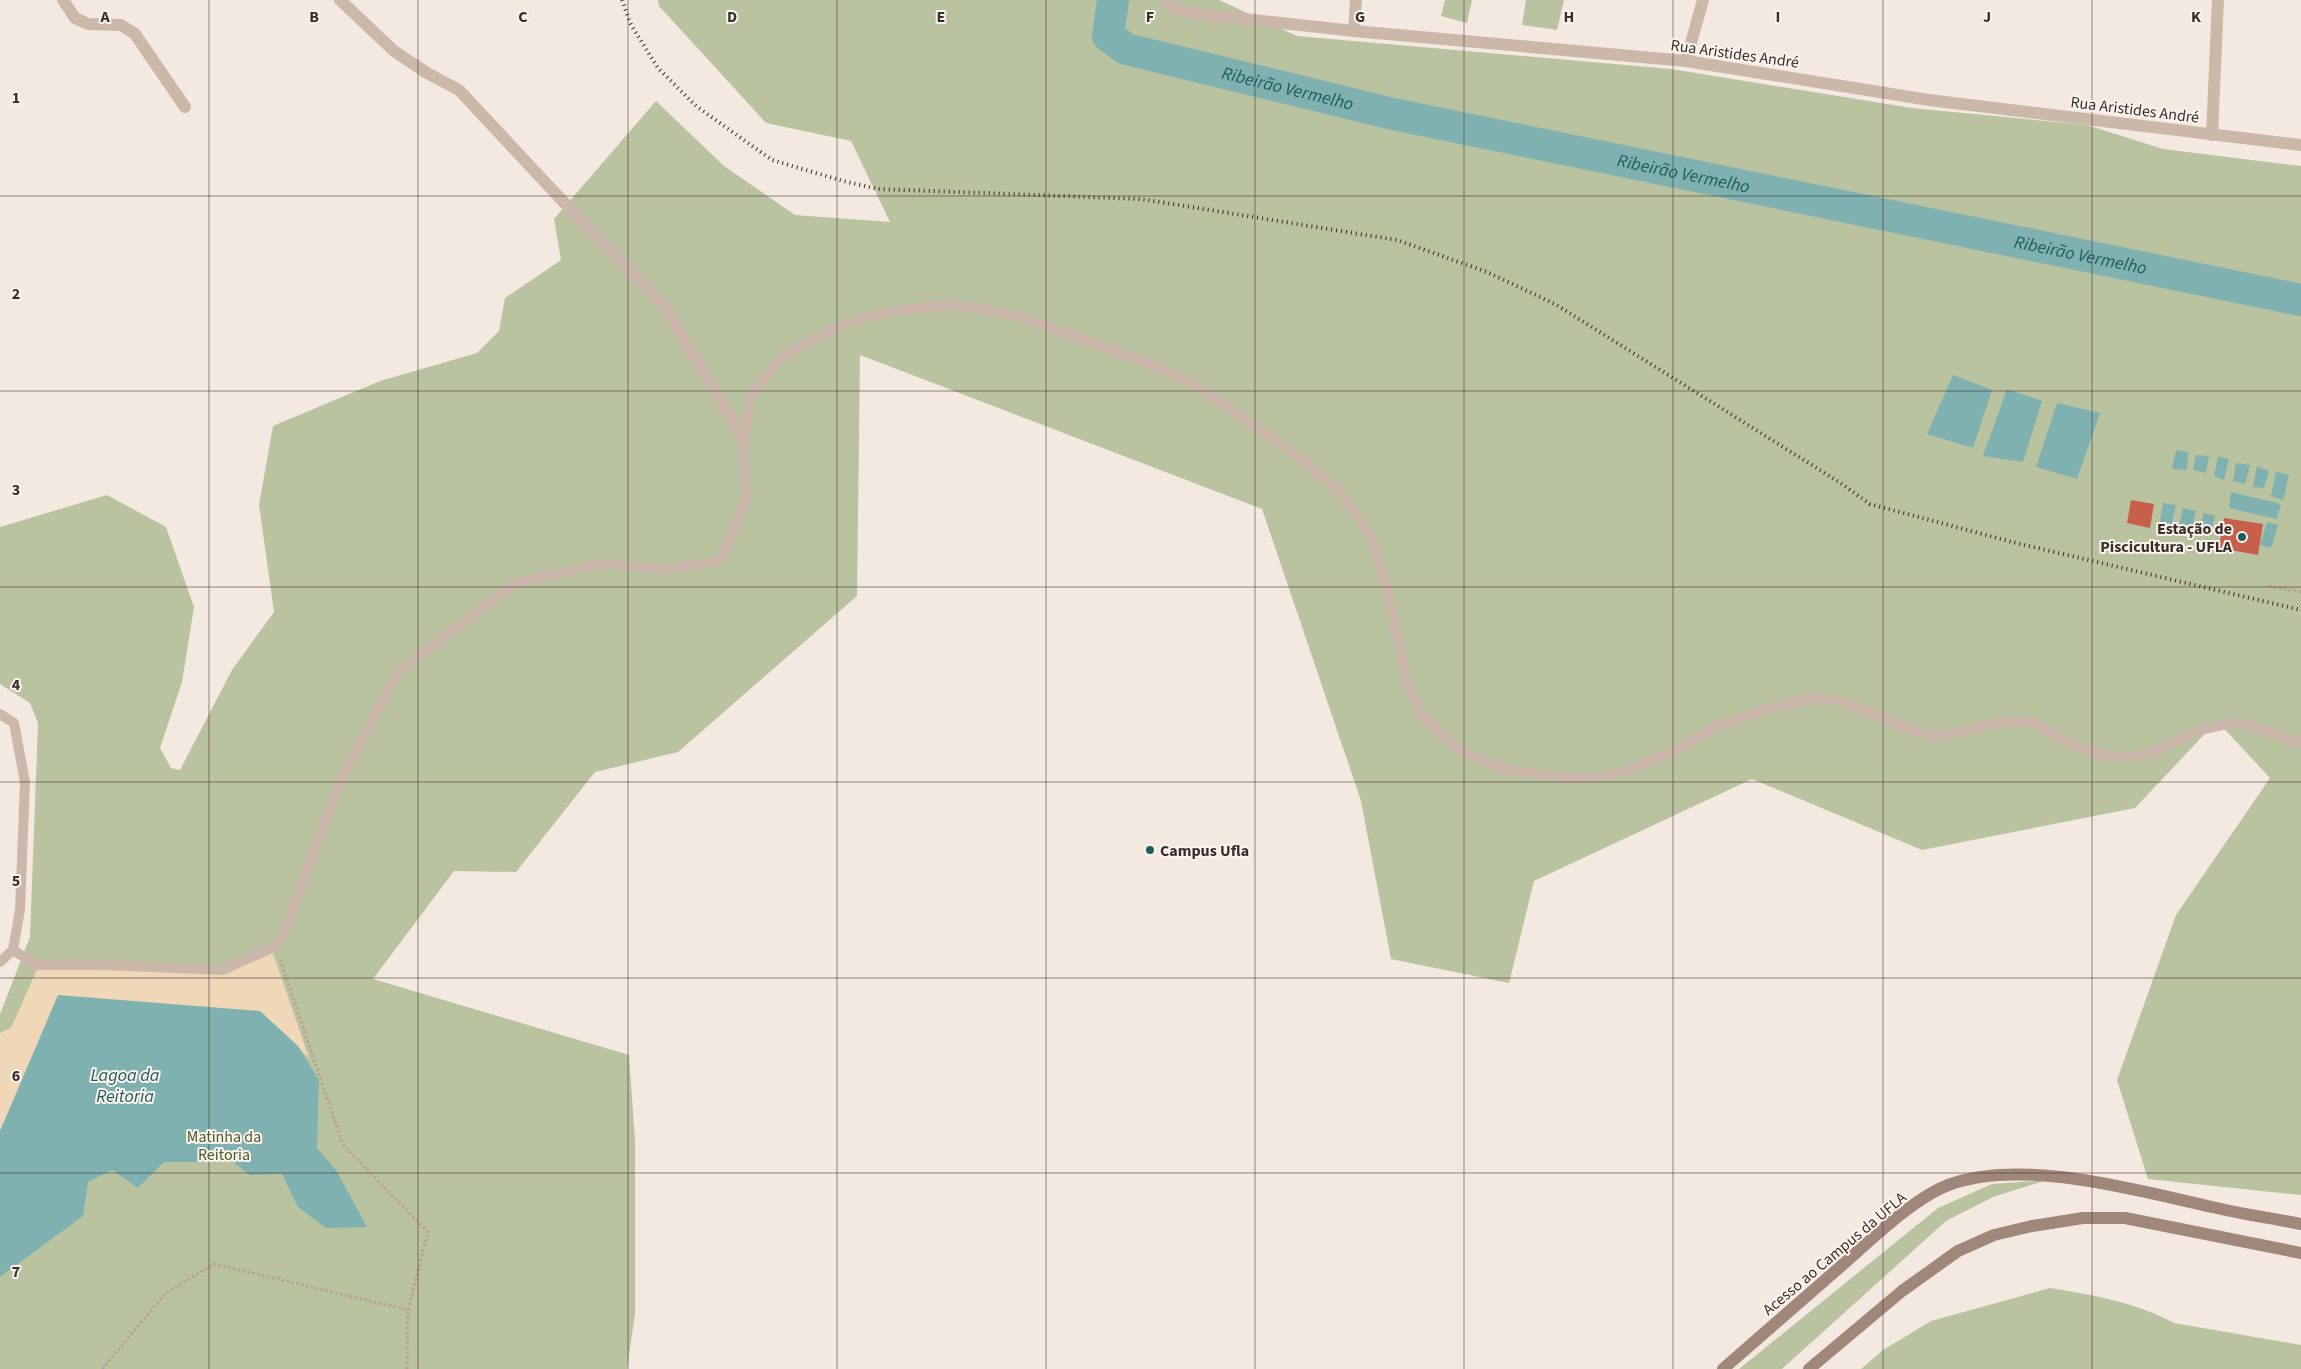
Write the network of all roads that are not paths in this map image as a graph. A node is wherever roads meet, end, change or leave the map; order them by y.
1 (63, 0) edge
2 (340, 0) edge
3 (1165, 0) edge
4 (1356, 0) edge
5 (1704, 0) edge
6 (2218, 0) edge
7 (1354, 31) junction
8 (1686, 61) junction
9 (185, 107) dead end
10 (2212, 135) junction
11 (2301, 145) edge
12 (743, 438) junction
13 (0, 714) edge
14 (2301, 744) edge
15 (13, 950) junction
16 (0, 962) edge
17 (2301, 1224) edge
18 (2301, 1253) edge
19 (1723, 1369) edge
20 (1809, 1369) edge

1 - 9 street
2 - 12 street
3 - 7 street, Rua Aristides André
4 - 7 street
5 - 8 street
6 - 10 street
7 - 8 street, Rua Aristides André
8 - 10 street, Rua Aristides André
10 - 11 street, Rua Aristides André
12 - 14 lane
12 - 15 lane
13 - 15 lane
15 - 16 lane
17 - 19 street, Acesso ao Campus da UFLA
18 - 20 street

